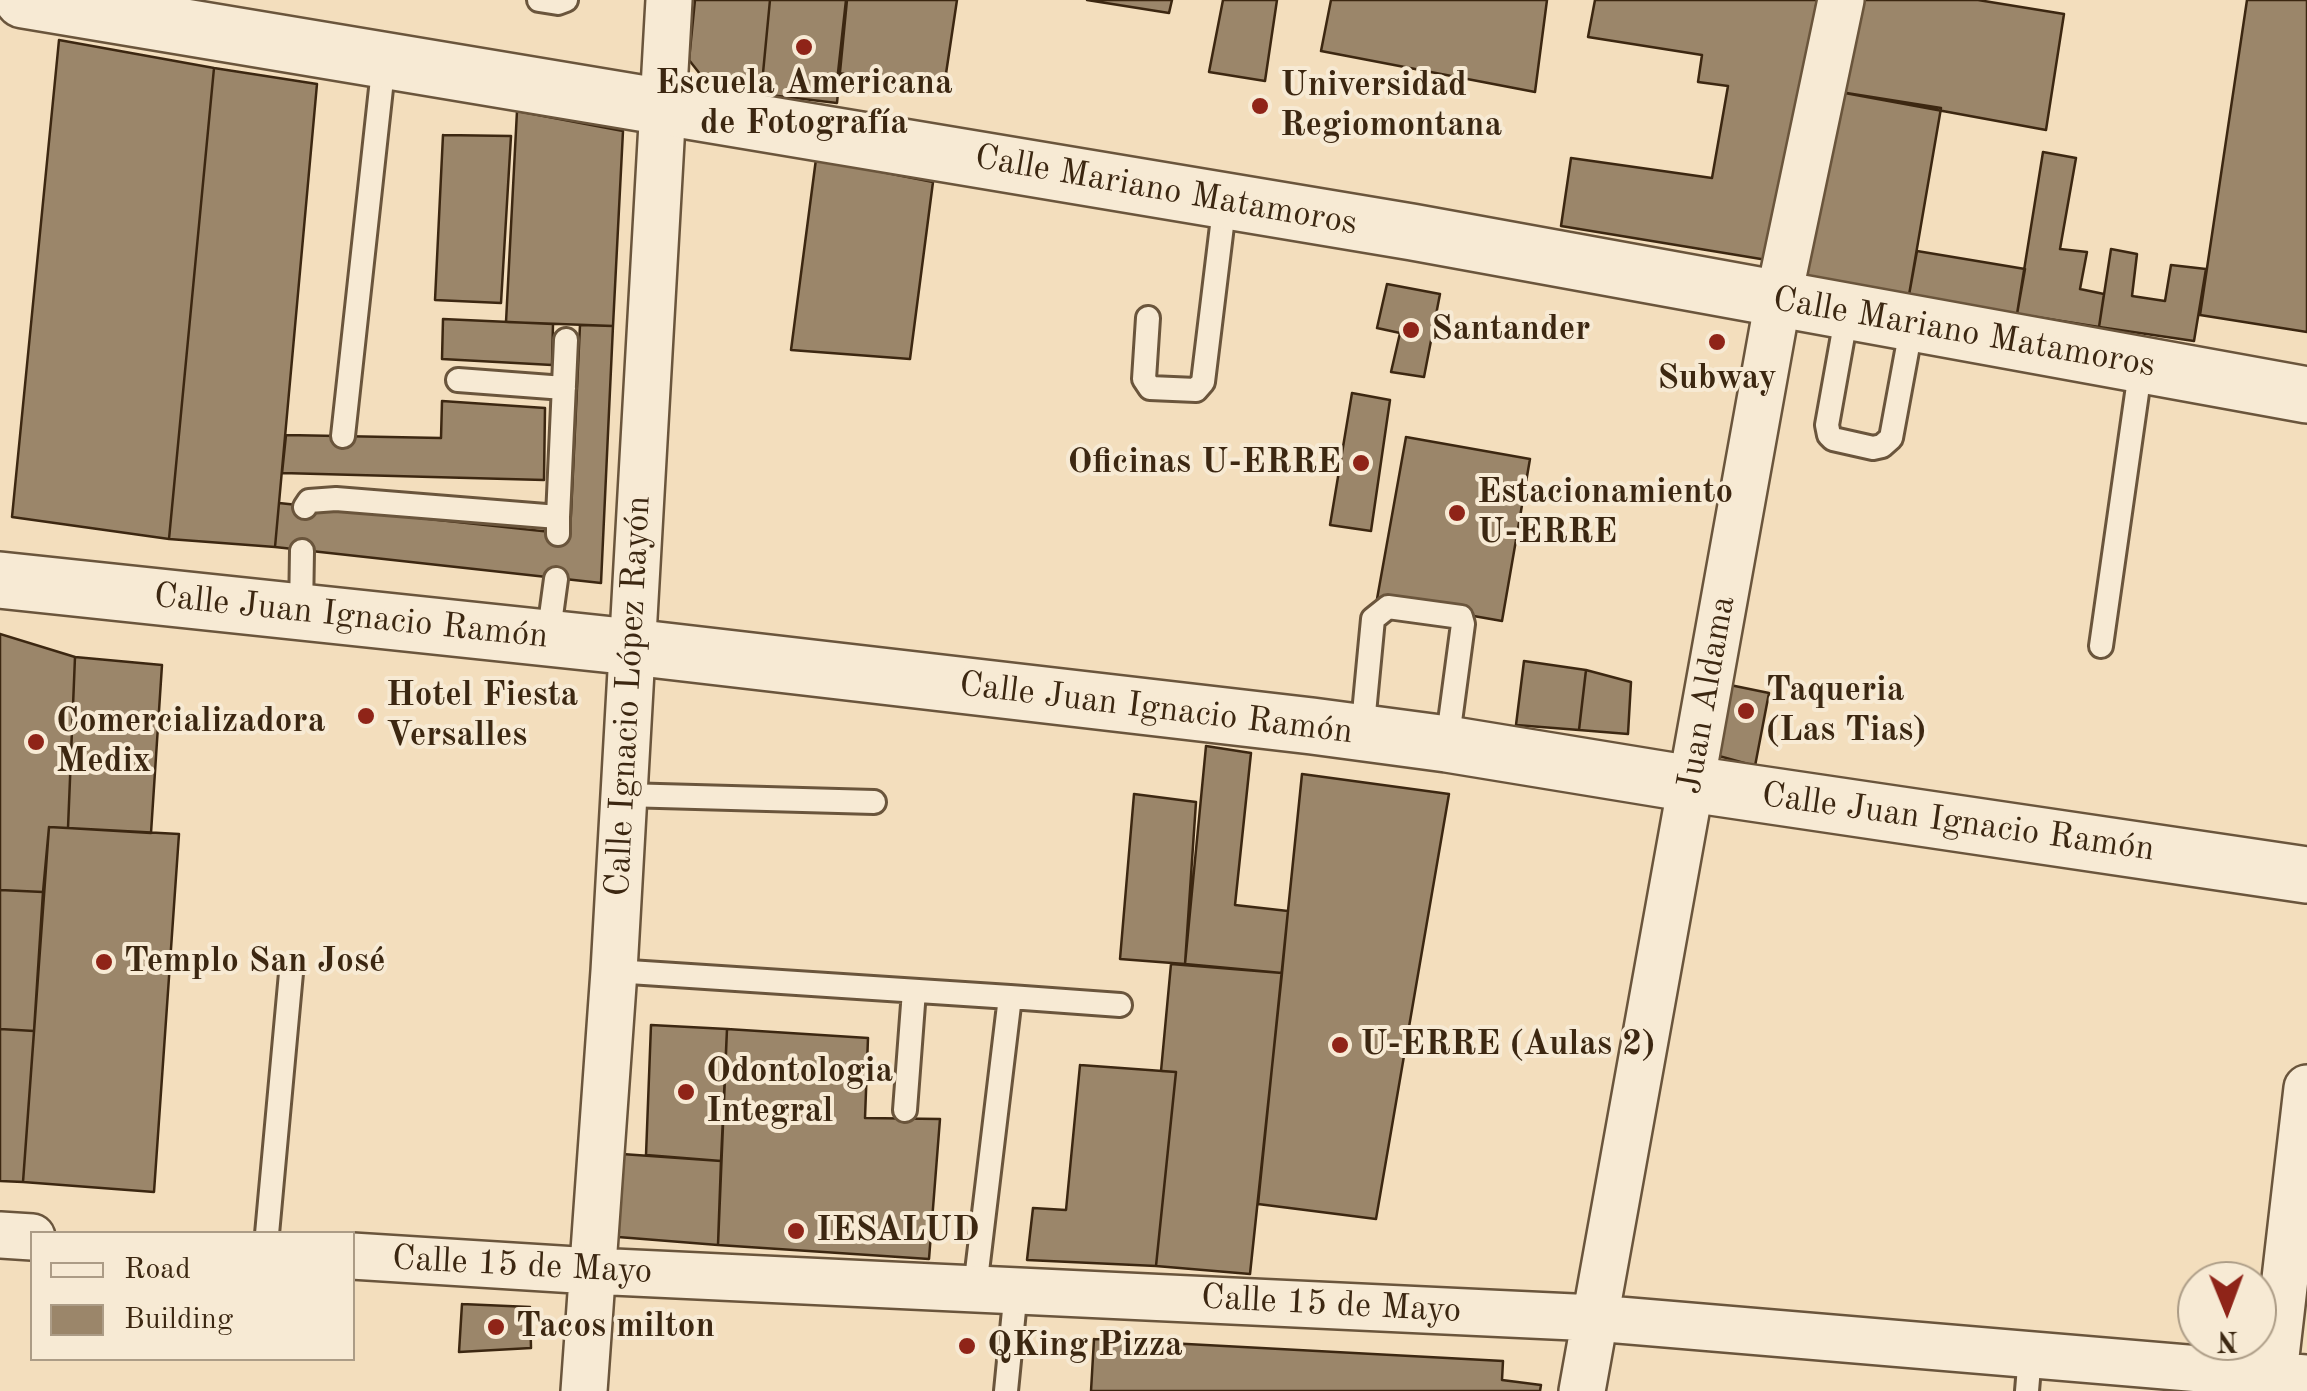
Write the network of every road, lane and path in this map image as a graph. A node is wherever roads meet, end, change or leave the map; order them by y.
1 (24, 0) edge
2 (539, 0) edge
3 (566, 0) edge
4 (668, 0) edge
5 (1841, 0) edge
6 (384, 60) junction
7 (661, 105) junction
8 (1225, 201) junction
9 (1778, 300) junction
10 (1847, 312) junction
11 (1148, 318) dead end
12 (1912, 324) junction
13 (566, 340) dead end
14 (2141, 366) junction
15 (458, 380) dead end
16 (564, 388) junction
17 (2307, 396) edge
18 (343, 436) dead end
19 (339, 475) dead end
20 (336, 499) junction
21 (305, 506) dead end
22 (302, 551) dead end
23 (556, 578) dead end
24 (0, 580) edge
25 (301, 612) junction
26 (548, 638) junction
27 (632, 646) junction
28 (2102, 646) dead end
29 (1362, 734) junction
30 (1447, 744) junction
31 (1691, 784) junction
32 (624, 795) junction
33 (874, 802) dead end
34 (2307, 874) edge
35 (614, 971) junction
36 (291, 973) dead end
37 (914, 991) junction
38 (1010, 998) junction
39 (1120, 1006) dead end
40 (2307, 1088) edge
41 (905, 1110) dead end
42 (267, 1231) edge
43 (0, 1235) edge
44 (30, 1237) edge
45 (355, 1256) edge
46 (592, 1271) junction
47 (996, 1289) junction
48 (1595, 1318) junction
49 (2029, 1373) edge
50 (2284, 1382) edge
51 (584, 1391) edge
52 (1006, 1391) edge
53 (1582, 1391) edge

1 - 6 street, Calle Mariano Matamoros
2 - 3 lane
4 - 7 street, Calle Ignacio López Rayón
5 - 9 street, Juan Aldama
6 - 7 street, Calle Mariano Matamoros
6 - 18 lane
7 - 8 street, Calle Mariano Matamoros
7 - 27 street, Calle Ignacio López Rayón
8 - 9 street, Calle Mariano Matamoros
8 - 11 lane
9 - 10 street, Calle Mariano Matamoros
9 - 31 street, Juan Aldama
10 - 12 street, Calle Mariano Matamoros
10 - 12 lane
12 - 14 street, Calle Mariano Matamoros
13 - 16 lane
14 - 17 street, Calle Mariano Matamoros
14 - 28 lane
15 - 16 lane
16 - 20 lane
19 - 20 lane
20 - 21 lane
22 - 25 lane
23 - 26 lane
24 - 25 street, Calle Juan Ignacio Ramón
25 - 26 street, Calle Juan Ignacio Ramón
26 - 27 street, Calle Juan Ignacio Ramón
27 - 29 street, Calle Juan Ignacio Ramón
27 - 32 street, Calle Ignacio López Rayón
29 - 30 street, Calle Juan Ignacio Ramón
29 - 30 lane
30 - 31 street, Calle Juan Ignacio Ramón
31 - 34 street, Calle Juan Ignacio Ramón
31 - 48 street, Juan Aldama
32 - 33 lane
32 - 35 street, Calle Ignacio López Rayón
35 - 37 lane
35 - 46 street, Calle Ignacio López Rayón
36 - 42 lane
37 - 38 lane
37 - 41 lane
38 - 39 lane
38 - 47 lane
40 - 50 street
43 - 44 street
45 - 46 street, Calle 15 de Mayo
46 - 47 street, Calle 15 de Mayo
46 - 51 street, Calle Ignacio López Rayón
47 - 48 street, Calle 15 de Mayo
47 - 52 lane
48 - 49 street, Calle 15 de Mayo
48 - 53 street, Juan Aldama
49 - 50 street, Calle 15 de Mayo

